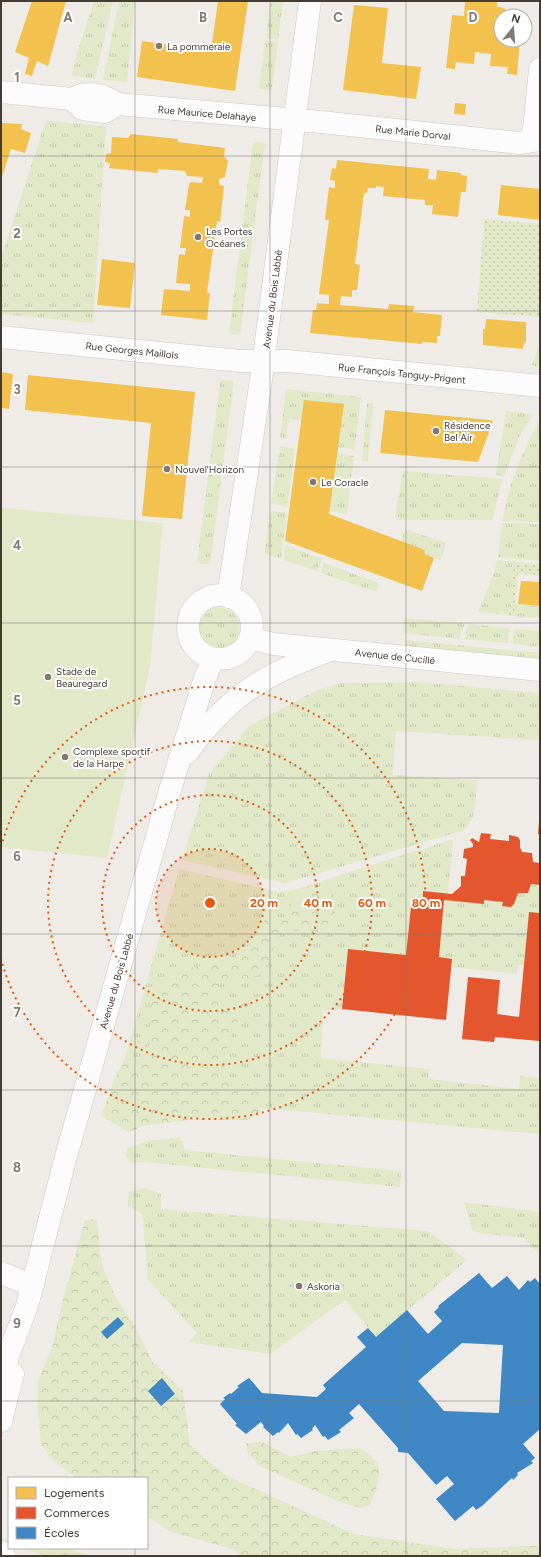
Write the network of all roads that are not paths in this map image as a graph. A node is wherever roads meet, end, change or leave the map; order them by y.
1 (310, 1) edge
2 (540, 69) edge
3 (1, 92) edge
4 (295, 120) junction
5 (537, 144) edge
6 (1, 337) edge
7 (264, 362) junction
8 (540, 386) edge
9 (228, 596) junction
10 (250, 638) junction
11 (331, 650) junction
12 (213, 658) junction
13 (540, 670) edge
14 (177, 767) junction
15 (1, 1273) edge
16 (30, 1296) junction
17 (1, 1388) edge
18 (1, 1421) edge
19 (1, 1552) edge
20 (4, 1556) edge

1 - 4 street, Avenue du Bois Labbé
2 - 5 street
3 - 4 street, Rue Maurice Delahaye
4 - 5 street, Rue Marie Dorval
4 - 7 street, Avenue du Bois Labbé
6 - 7 street, Rue Georges Maillols
7 - 8 street, Rue François Tanguy-Prigent
7 - 9 street, Avenue du Bois Labbé
9 - 10 street
9 - 12 street
10 - 11 street, Avenue de Cucillé
10 - 12 street
11 - 13 street, Avenue de Cucillé
11 - 14 street
12 - 14 street, Avenue du Bois Labbé
14 - 16 street, Avenue du Bois Labbé
15 - 16 street
16 - 17 street, Avenue du Bois Labbé
16 - 18 street, Avenue du Bois Labbé
19 - 20 street

